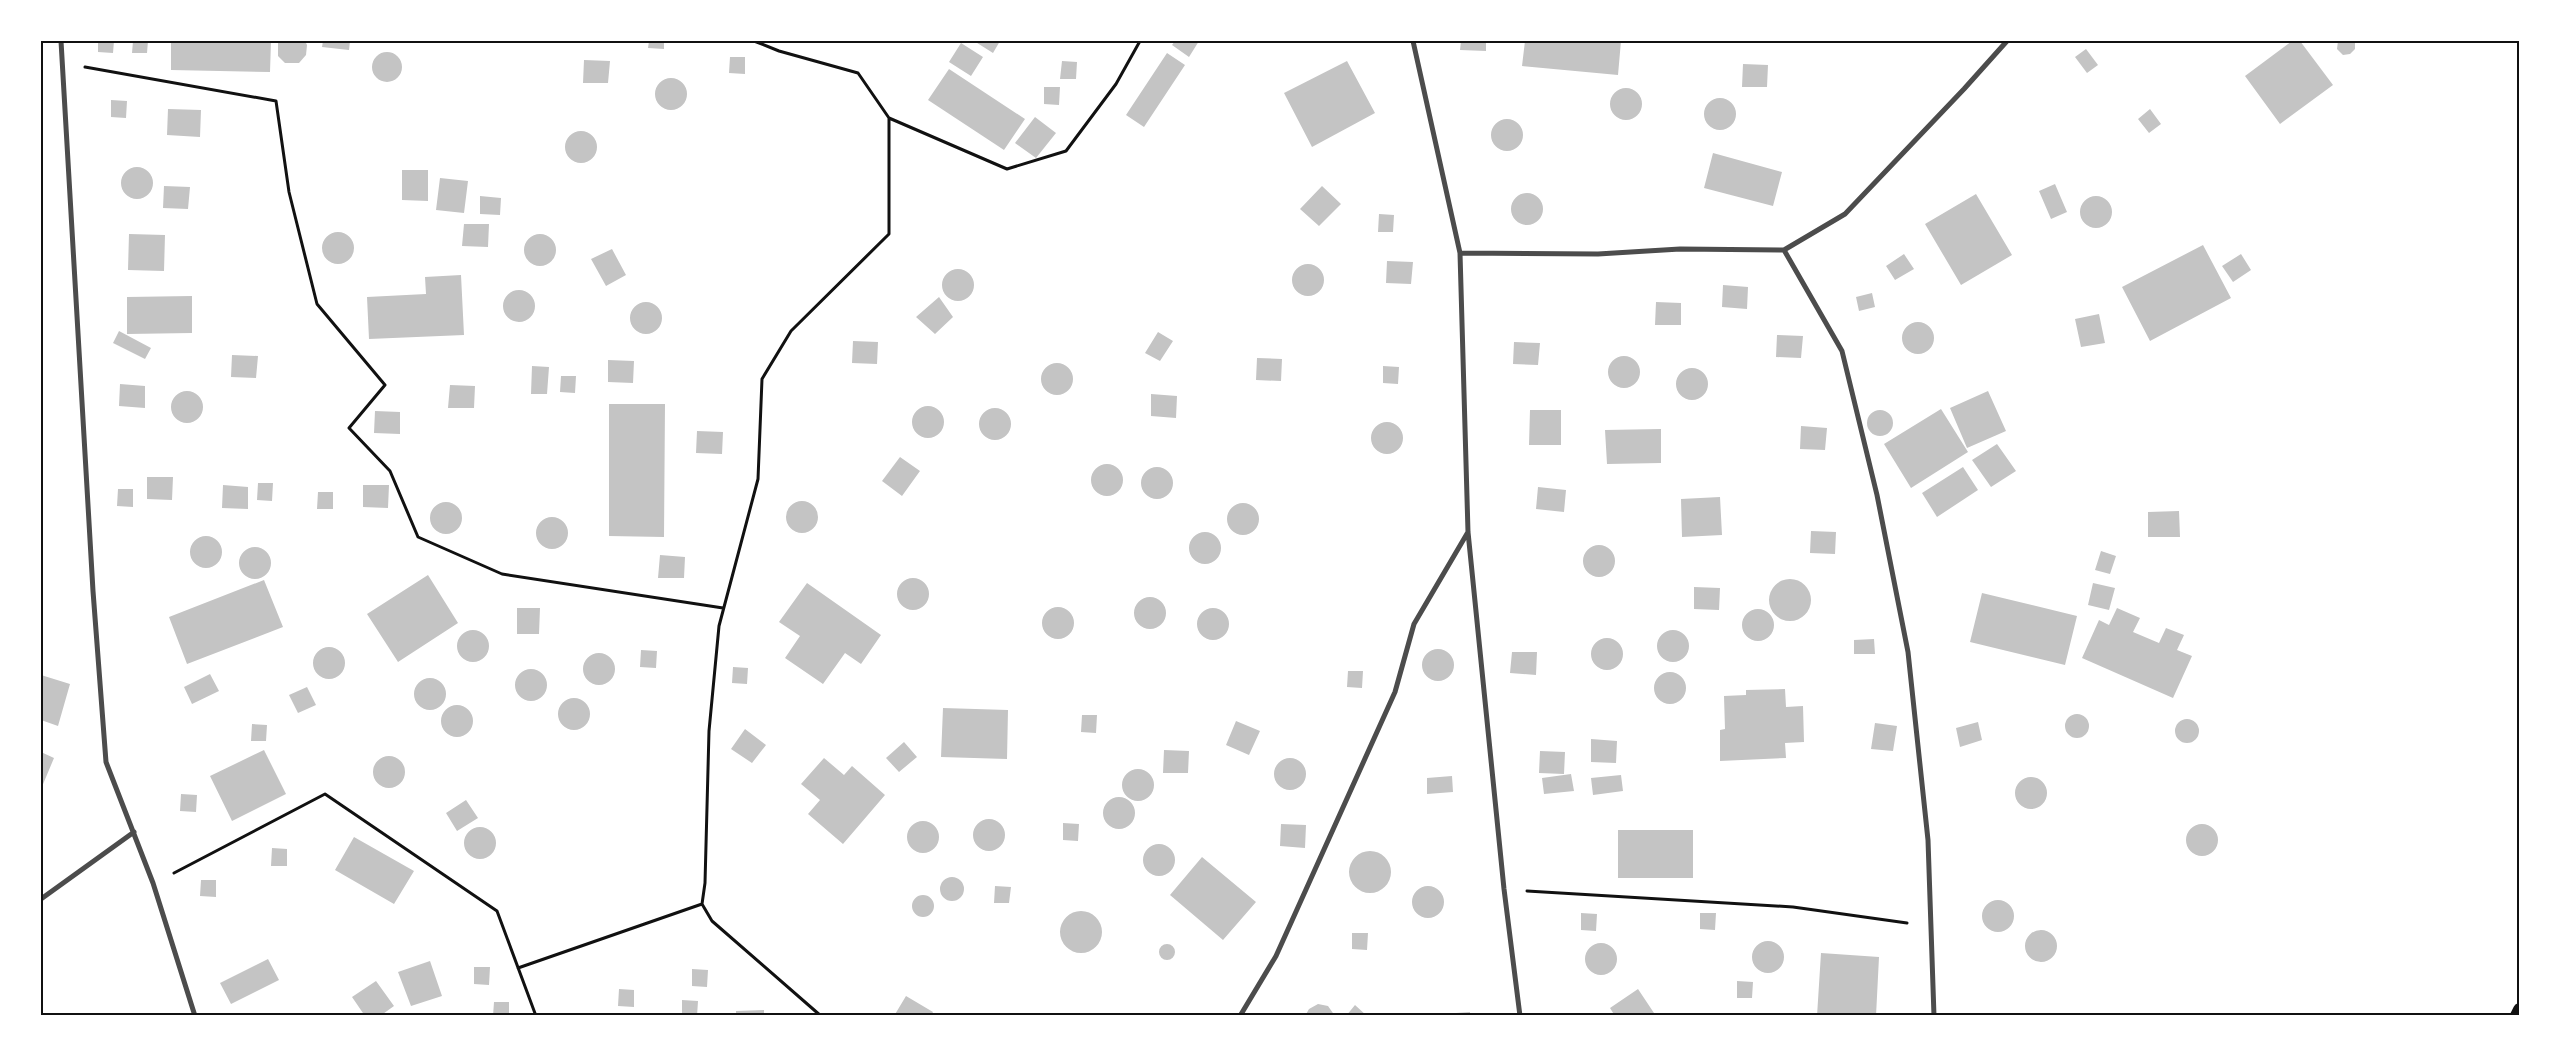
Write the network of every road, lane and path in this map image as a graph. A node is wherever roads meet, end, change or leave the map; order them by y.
1 (61, 41) edge
2 (754, 41) edge
3 (1140, 41) edge
4 (1413, 41) edge
5 (2006, 41) edge
6 (62, 63) junction
7 (889, 118) junction
8 (1784, 250) junction
9 (1460, 253) junction
10 (1468, 532) junction
11 (723, 608) junction
12 (134, 832) junction
13 (154, 884) junction
14 (1504, 890) junction
15 (41, 899) edge
16 (702, 904) junction
17 (1932, 926) junction
18 (518, 968) junction
19 (2520, 1010) edge
20 (195, 1016) edge
21 (536, 1016) edge
22 (821, 1016) edge
23 (1240, 1016) edge
24 (1520, 1016) edge
25 (1934, 1016) edge
26 (2518, 1016) edge

1 - 6 street
2 - 7 path
3 - 7 path
4 - 9 street
5 - 8 street
6 - 11 path
6 - 12 street
7 - 11 path
8 - 9 street
8 - 17 street
9 - 10 street
10 - 14 street
10 - 23 street
11 - 16 path
12 - 13 street
12 - 15 street
13 - 18 path
13 - 20 street
14 - 17 path
14 - 24 street
16 - 18 path
16 - 22 path
17 - 25 street
18 - 21 path
19 - 26 highway

